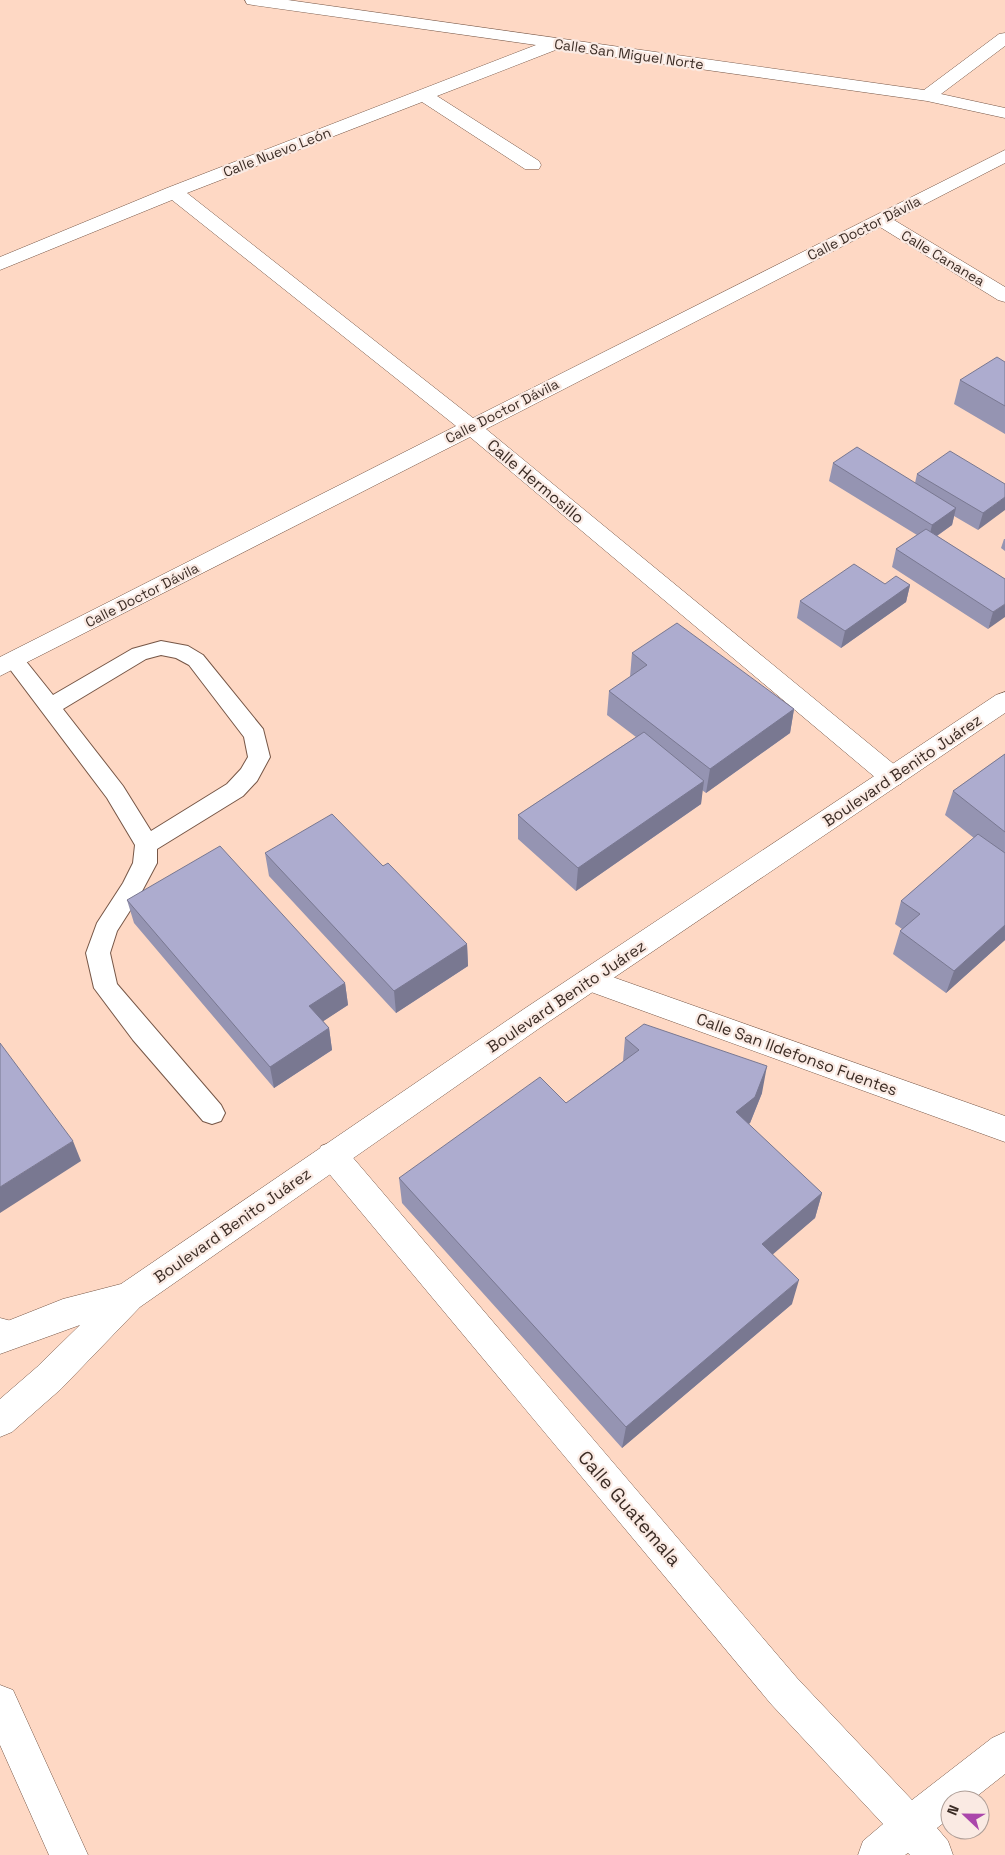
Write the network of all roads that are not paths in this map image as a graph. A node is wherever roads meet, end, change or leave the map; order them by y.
1 (253, 0) edge
2 (1005, 38) edge
3 (556, 44) junction
4 (424, 95) junction
5 (927, 96) junction
6 (1005, 113) edge
7 (1005, 156) edge
8 (532, 165) dead end
9 (174, 192) junction
10 (881, 220) junction
11 (0, 264) edge
12 (1005, 296) edge
13 (471, 427) junction
14 (7, 663) edge
15 (1005, 701) edge
16 (50, 707) junction
17 (892, 778) junction
18 (146, 846) junction
19 (590, 980) junction
20 (212, 1113) dead end
21 (1005, 1129) edge
22 (332, 1156) junction
23 (130, 1297) junction
24 (3, 1335) edge
25 (0, 1421) edge
26 (0, 1703) edge
27 (1005, 1751) edge
28 (910, 1824) junction
29 (68, 1855) edge
30 (877, 1855) edge
31 (934, 1855) edge

1 - 3 main road, Calle San Miguel Norte
2 - 5 main road
3 - 4 main road, Calle Nuevo León
3 - 5 main road, Calle San Miguel Norte
4 - 8 main road
4 - 9 main road, Calle Nuevo León
5 - 6 main road, Calle San Miguel Norte
7 - 10 main road, Calle Doctor Dávila
9 - 11 main road, Calle Nuevo León
9 - 13 main road, Calle Hermosillo
10 - 12 main road, Calle Cananea
10 - 13 main road, Calle Doctor Dávila
13 - 14 main road, Calle Doctor Dávila
13 - 17 main road, Calle Hermosillo
14 - 16 lane
15 - 17 main road, Boulevard Benito Juárez
16 - 18 lane
16 - 18 lane
17 - 19 main road, Boulevard Benito Juárez
18 - 20 lane
19 - 21 main road, Calle San Ildefonso Fuentes
19 - 22 main road, Boulevard Benito Juárez
22 - 23 main road, Boulevard Benito Juárez
22 - 28 main road, Calle Guatemala
23 - 24 main road, Boulevard Benito Juárez
23 - 25 main road, Boulevard Benito Juárez
26 - 29 main road
27 - 28 main road
28 - 30 main road
28 - 31 main road, Calle Guatemala

